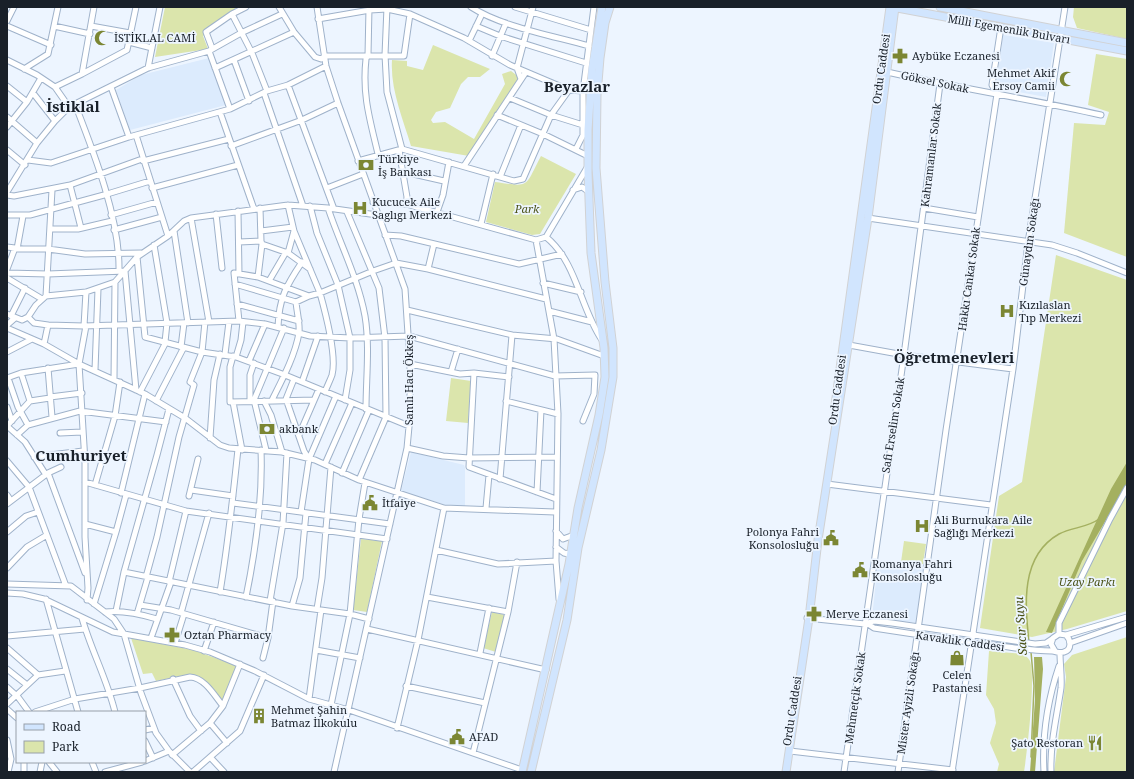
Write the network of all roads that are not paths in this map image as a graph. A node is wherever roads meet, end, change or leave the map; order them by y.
1 (14, 7) edge
2 (58, 7) edge
3 (94, 7) edge
4 (136, 7) edge
5 (160, 7) edge
6 (246, 7) edge
7 (280, 7) edge
8 (317, 7) edge
9 (471, 7) edge
10 (515, 7) edge
11 (593, 7) edge
12 (602, 7) edge
13 (610, 7) edge
14 (893, 7) edge
15 (940, 7) edge
16 (1065, 7) edge
17 (370, 8) edge
18 (387, 8) edge
19 (952, 8) edge
20 (239, 9) edge
21 (532, 9) edge
22 (232, 14) junction
23 (282, 14) junction
24 (410, 14) junction
25 (482, 14) junction
26 (318, 19) junction
27 (7, 21) edge
28 (506, 23) junction
29 (7, 26) edge
30 (54, 26) junction
31 (91, 26) junction
32 (476, 26) junction
33 (1001, 27) junction
34 (527, 29) junction
35 (1062, 29) junction
36 (591, 30) junction
37 (294, 32) junction
38 (130, 33) junction
39 (241, 33) junction
40 (90, 34) junction
41 (500, 36) junction
42 (1059, 38) junction
43 (469, 41) junction
44 (129, 42) junction
45 (1127, 43) edge
46 (524, 44) junction
47 (51, 45) junction
48 (589, 46) junction
49 (152, 48) junction
50 (211, 50) junction
51 (1127, 50) edge
52 (252, 53) junction
53 (368, 55) junction
54 (385, 55) junction
55 (325, 56) junction
56 (492, 56) junction
57 (7, 60) edge
58 (234, 60) junction
59 (586, 63) junction
60 (326, 66) junction
61 (148, 68) junction
62 (215, 68) junction
63 (518, 68) junction
64 (24, 69) junction
65 (526, 72) junction
66 (887, 72) junction
67 (82, 74) junction
68 (41, 78) junction
69 (521, 79) junction
70 (940, 84) junction
71 (288, 85) junction
72 (7, 86) edge
73 (111, 86) junction
74 (55, 87) junction
75 (569, 90) junction
76 (583, 91) junction
77 (266, 92) junction
78 (33, 93) junction
79 (997, 94) junction
80 (510, 98) junction
81 (249, 101) junction
82 (27, 102) junction
83 (338, 103) junction
84 (75, 104) junction
85 (1050, 104) junction
86 (69, 107) junction
87 (230, 109) junction
88 (220, 112) junction
89 (497, 115) junction
90 (551, 115) junction
91 (1101, 115) dead end
92 (9, 119) edge
93 (302, 120) junction
94 (54, 121) junction
95 (521, 125) junction
96 (583, 125) junction
97 (7, 127) edge
98 (277, 129) junction
99 (543, 134) junction
100 (136, 135) junction
101 (130, 137) junction
102 (229, 139) junction
103 (37, 143) junction
104 (231, 146) junction
105 (92, 149) junction
106 (401, 149) junction
107 (576, 149) junction
108 (7, 150) edge
109 (378, 154) junction
110 (588, 156) junction
111 (28, 160) junction
112 (143, 160) junction
113 (358, 161) junction
114 (449, 162) junction
115 (25, 165) junction
116 (238, 165) junction
117 (464, 166) junction
118 (588, 166) junction
119 (403, 173) junction
120 (100, 174) junction
121 (363, 174) junction
122 (493, 174) junction
123 (500, 177) junction
124 (150, 181) junction
125 (444, 181) junction
126 (70, 185) junction
127 (152, 188) junction
128 (327, 188) junction
129 (52, 190) junction
130 (573, 190) junction
131 (589, 192) junction
132 (7, 193) edge
133 (106, 195) junction
134 (157, 202) junction
135 (373, 202) junction
136 (74, 203) junction
137 (406, 204) junction
138 (288, 205) junction
139 (303, 206) junction
140 (310, 206) junction
141 (924, 208) junction
142 (52, 209) junction
143 (257, 209) junction
144 (331, 209) junction
145 (238, 211) junction
146 (347, 212) junction
147 (437, 212) junction
148 (216, 214) junction
149 (7, 215) edge
150 (22, 216) junction
151 (377, 216) junction
152 (162, 217) junction
153 (978, 217) junction
154 (111, 218) junction
155 (191, 218) junction
156 (868, 218) junction
157 (482, 224) junction
158 (922, 226) junction
159 (81, 228) junction
160 (50, 229) junction
161 (294, 229) junction
162 (114, 230) junction
163 (174, 231) junction
164 (261, 231) junction
165 (386, 235) junction
166 (975, 235) junction
167 (168, 236) junction
168 (546, 237) junction
169 (536, 240) junction
170 (239, 242) junction
171 (261, 242) junction
172 (1028, 243) junction
173 (434, 244) junction
174 (154, 245) junction
175 (7, 247) edge
176 (16, 248) junction
177 (48, 249) junction
178 (287, 252) junction
179 (119, 253) junction
180 (562, 254) junction
181 (139, 255) junction
182 (539, 260) junction
183 (302, 262) junction
184 (396, 263) junction
185 (7, 268) edge
186 (222, 268) dead end
187 (428, 269) junction
188 (311, 270) junction
189 (119, 271) junction
190 (125, 271) junction
191 (373, 271) junction
192 (7, 273) edge
193 (1127, 273) edge
194 (48, 274) junction
195 (239, 274) junction
196 (258, 277) junction
197 (7, 278) edge
198 (356, 278) junction
199 (269, 281) junction
200 (115, 282) junction
201 (543, 283) junction
202 (235, 284) junction
203 (338, 285) junction
204 (285, 287) junction
205 (25, 288) junction
206 (98, 289) junction
207 (86, 292) junction
208 (581, 292) junction
209 (320, 293) junction
210 (309, 296) junction
211 (44, 298) junction
212 (283, 298) junction
213 (546, 299) junction
214 (296, 302) junction
215 (237, 304) junction
216 (407, 310) junction
217 (549, 311) junction
218 (11, 316) edge
219 (278, 316) junction
220 (28, 318) junction
221 (241, 321) junction
222 (299, 321) junction
223 (207, 322) junction
224 (229, 322) junction
225 (592, 322) junction
226 (145, 323) junction
227 (167, 323) junction
228 (186, 323) junction
229 (131, 324) junction
230 (265, 324) junction
231 (48, 325) junction
232 (115, 325) junction
233 (84, 326) junction
234 (96, 326) junction
235 (7, 327) edge
236 (281, 328) junction
237 (298, 334) junction
238 (512, 335) junction
239 (318, 336) junction
240 (409, 336) junction
241 (330, 337) junction
242 (366, 337) junction
243 (32, 338) junction
244 (350, 338) junction
245 (385, 338) junction
246 (554, 339) junction
247 (603, 341) junction
248 (165, 342) junction
249 (44, 344) junction
250 (849, 345) junction
251 (183, 347) junction
252 (458, 349) junction
253 (7, 352) edge
254 (202, 352) junction
255 (223, 354) junction
256 (904, 355) junction
257 (234, 356) junction
258 (604, 356) junction
259 (251, 362) junction
260 (957, 362) junction
261 (511, 363) junction
262 (79, 364) junction
263 (410, 364) junction
264 (48, 368) junction
265 (267, 368) junction
266 (1013, 369) junction
267 (95, 370) junction
268 (451, 372) junction
269 (474, 372) junction
270 (21, 373) junction
271 (285, 375) junction
272 (555, 376) junction
273 (509, 377) junction
274 (8, 378) edge
275 (114, 379) junction
276 (294, 379) junction
277 (120, 382) junction
278 (302, 382) junction
279 (319, 389) junction
280 (140, 392) junction
281 (325, 392) junction
282 (82, 393) junction
283 (336, 396) junction
284 (50, 398) junction
285 (252, 400) junction
286 (272, 400) junction
287 (286, 400) junction
288 (314, 400) junction
289 (345, 400) junction
290 (30, 401) junction
291 (156, 401) junction
292 (264, 401) junction
293 (506, 401) junction
294 (233, 402) junction
295 (352, 403) junction
296 (7, 407) edge
297 (169, 408) junction
298 (367, 409) junction
299 (541, 410) junction
300 (20, 412) junction
301 (83, 412) junction
302 (558, 414) junction
303 (115, 416) junction
304 (52, 417) junction
305 (386, 417) junction
306 (140, 418) junction
307 (185, 418) junction
308 (12, 421) junction
309 (583, 421) dead end
310 (166, 422) junction
311 (28, 425) junction
312 (7, 426) edge
313 (409, 426) junction
314 (82, 432) junction
315 (60, 433) dead end
316 (17, 435) junction
317 (299, 435) junction
318 (210, 438) junction
319 (407, 448) junction
320 (240, 450) junction
321 (263, 450) junction
322 (83, 451) junction
323 (284, 453) junction
324 (34, 457) junction
325 (537, 457) junction
326 (557, 457) junction
327 (469, 458) junction
328 (503, 458) junction
329 (198, 459) dead end
330 (309, 459) junction
331 (7, 461) edge
332 (325, 464) junction
333 (60, 467) dead end
334 (331, 467) junction
335 (9, 468) edge
336 (342, 473) junction
337 (47, 474) junction
338 (489, 475) junction
339 (500, 479) junction
340 (358, 480) junction
341 (85, 482) junction
342 (365, 483) junction
343 (827, 484) junction
344 (95, 485) junction
345 (29, 487) junction
346 (1127, 488) edge
347 (191, 490) junction
348 (884, 490) junction
349 (398, 492) junction
350 (537, 492) junction
351 (123, 494) junction
352 (7, 495) edge
353 (189, 496) dead end
354 (233, 496) junction
355 (936, 498) junction
356 (556, 499) junction
357 (143, 500) junction
358 (9, 502) edge
359 (233, 503) junction
360 (164, 505) junction
361 (991, 505) junction
362 (260, 506) junction
363 (444, 508) junction
364 (486, 508) junction
365 (284, 509) junction
366 (186, 511) junction
367 (38, 512) junction
368 (555, 512) junction
369 (209, 513) junction
370 (304, 513) junction
371 (230, 515) junction
372 (327, 515) junction
373 (359, 519) junction
374 (259, 521) junction
375 (283, 523) junction
376 (85, 524) junction
377 (390, 524) junction
378 (306, 526) junction
379 (326, 531) junction
380 (556, 531) junction
381 (7, 532) edge
382 (116, 532) junction
383 (358, 534) junction
384 (47, 535) junction
385 (574, 536) junction
386 (387, 539) junction
387 (556, 547) junction
388 (436, 550) junction
389 (574, 555) junction
390 (556, 561) junction
391 (516, 562) junction
392 (7, 568) edge
393 (124, 572) junction
394 (87, 577) junction
395 (147, 577) junction
396 (170, 582) junction
397 (7, 584) edge
398 (66, 586) junction
399 (188, 586) junction
400 (220, 592) junction
401 (7, 593) edge
402 (427, 596) junction
403 (246, 597) junction
404 (46, 599) junction
405 (87, 600) junction
406 (272, 601) junction
407 (94, 604) junction
408 (140, 605) junction
409 (560, 605) junction
410 (292, 606) junction
411 (161, 608) junction
412 (489, 608) junction
413 (319, 609) junction
414 (116, 611) junction
415 (106, 612) junction
416 (508, 612) junction
417 (137, 614) junction
418 (183, 614) junction
419 (350, 614) junction
420 (1127, 617) edge
421 (82, 618) junction
422 (808, 618) junction
423 (157, 619) junction
424 (369, 619) junction
425 (214, 622) junction
426 (866, 624) junction
427 (1127, 624) edge
428 (920, 628) junction
429 (367, 629) junction
430 (85, 630) junction
431 (54, 633) junction
432 (124, 634) junction
433 (917, 634) junction
434 (1059, 634) junction
435 (974, 635) junction
436 (1066, 635) junction
437 (7, 636) edge
438 (151, 638) junction
439 (268, 638) junction
440 (1052, 639) junction
441 (418, 640) junction
442 (175, 643) junction
443 (972, 643) junction
444 (1070, 644) junction
445 (7, 648) edge
446 (316, 650) junction
447 (204, 651) junction
448 (1054, 651) junction
449 (480, 653) junction
450 (1060, 653) junction
451 (341, 654) junction
452 (496, 657) junction
453 (262, 658) dead end
454 (360, 658) junction
455 (1060, 663) junction
456 (240, 664) junction
457 (7, 669) edge
458 (546, 670) junction
459 (66, 671) junction
460 (38, 675) junction
461 (264, 676) junction
462 (174, 679) junction
463 (27, 685) junction
464 (406, 686) junction
465 (7, 687) edge
466 (140, 688) junction
467 (110, 693) junction
468 (16, 695) junction
469 (75, 699) junction
470 (309, 699) junction
471 (485, 703) junction
472 (7, 704) edge
473 (331, 705) junction
474 (222, 706) junction
475 (7, 709) edge
476 (349, 710) junction
477 (28, 711) edge
478 (38, 711) edge
479 (78, 711) edge
480 (114, 711) edge
481 (16, 717) edge
482 (210, 723) junction
483 (154, 728) junction
484 (397, 728) junction
485 (146, 730) edge
486 (200, 731) junction
487 (7, 740) edge
488 (146, 743) edge
489 (227, 743) junction
490 (790, 751) junction
491 (171, 753) junction
492 (473, 753) junction
493 (9, 756) edge
494 (210, 757) junction
495 (153, 758) junction
496 (846, 758) junction
497 (146, 760) edge
498 (51, 763) edge
499 (134, 763) edge
500 (899, 765) junction
501 (522, 771) edge
502 (952, 771) edge
503 (8, 772) edge
504 (57, 772) edge
505 (105, 772) edge
506 (191, 772) edge
507 (224, 772) edge
508 (334, 772) edge
509 (532, 772) edge
510 (782, 772) edge
511 (786, 772) edge
512 (844, 772) edge
513 (898, 772) edge
514 (1044, 772) edge
515 (1051, 772) edge

1 - 27 street
2 - 30 street
3 - 31 street
4 - 38 street
5 - 49 street
6 - 20 street
7 - 23 street
8 - 26 street, Samlı Hacı Ökkeş
9 - 25 street
10 - 21 street
11 - 36 street
12 - 110 main road
13 - 389 main road
14 - 33 main road, Milli Egemenlik Bulvarı
14 - 66 main road, Ordu Caddesi
14 - 422 main road, Ordu Caddesi
15 - 19 main road, Milli Egemenlik Bulvarı
16 - 35 street, Günaydın Sokağı
17 - 18 street
17 - 26 street
17 - 53 street
18 - 24 street
18 - 54 street
19 - 35 main road, Milli Egemenlik Bulvarı
20 - 22 street
21 - 34 street
21 - 36 street
22 - 39 street
22 - 50 street
23 - 37 street
23 - 39 street
24 - 43 street
24 - 54 street
25 - 28 street
25 - 32 street
26 - 55 street, Samlı Hacı Ökkeş
28 - 34 street
28 - 41 street
29 - 47 street
30 - 40 street
30 - 47 street
31 - 38 street
31 - 40 street
32 - 41 street
32 - 43 street
33 - 42 main road, Milli Egemenlik Bulvarı
33 - 79 street, Hakkı Cankat Sokak
34 - 46 street
34 - 48 street
35 - 42 street, Günaydın Sokağı
35 - 45 main road, Milli Egemenlik Bulvarı
36 - 48 street
37 - 52 street
37 - 55 street
38 - 44 street
39 - 50 street
39 - 52 street
40 - 67 street
41 - 46 street
41 - 56 street
42 - 51 main road, Milli Egemenlik Bulvarı
42 - 85 street, Günaydın Sokağı
43 - 56 street
44 - 49 street
44 - 67 street
46 - 59 street
46 - 63 street
47 - 64 street
48 - 59 street
49 - 61 street
50 - 61 street
50 - 62 street
52 - 58 street
52 - 77 street
53 - 54 street
53 - 55 street
53 - 109 street
54 - 106 street
55 - 60 street, Samlı Hacı Ökkeş
56 - 63 street
57 - 64 street
58 - 62 street
58 - 81 street
59 - 76 street
60 - 71 street
60 - 83 street, Samlı Hacı Ökkeş
61 - 73 street
62 - 87 street
63 - 65 street
63 - 69 street
64 - 68 street
65 - 69 street
65 - 75 street
66 - 70 street, Göksel Sokak
66 - 156 main road, Ordu Caddesi
67 - 74 street
68 - 74 street
68 - 78 street
69 - 80 street
70 - 79 street, Göksel Sokak
70 - 141 street, Kahramanlar Sokak
71 - 77 street
71 - 93 street
72 - 82 street
73 - 84 street
73 - 101 street
74 - 86 street
75 - 76 street
75 - 90 street
76 - 96 street
77 - 81 street
77 - 98 street
78 - 82 street
78 - 94 street
79 - 85 street, Göksel Sokak
79 - 153 street, Hakkı Cankat Sokak
80 - 89 street
80 - 90 street
81 - 87 street
82 - 92 street
83 - 93 street
83 - 113 street, Samlı Hacı Ökkeş
84 - 86 street
84 - 105 street
85 - 91 street, Göksel Sokak
85 - 172 street, Günaydın Sokağı
86 - 94 street
87 - 88 street
88 - 100 street
88 - 102 street
89 - 95 street
89 - 117 street
90 - 96 street
90 - 99 street
92 - 97 street
92 - 103 street
93 - 98 street
93 - 128 street
94 - 103 street
95 - 99 street
95 - 123 street
96 - 107 street
98 - 104 street
98 - 139 street
99 - 107 street
99 - 123 street
100 - 101 street
100 - 112 street
101 - 105 street
102 - 104 street
102 - 112 street
103 - 111 street
104 - 116 street
105 - 111 street
105 - 120 street
106 - 109 street
106 - 114 street
106 - 119 street
107 - 110 street
108 - 115 street
109 - 113 street
110 - 118 main road
111 - 115 street
112 - 120 street
112 - 124 street
113 - 121 street, Samlı Hacı Ökkeş
114 - 117 street
114 - 125 street
115 - 132 street
116 - 127 street
116 - 143 street
117 - 122 street
118 - 130 street
118 - 131 main road
119 - 125 street
119 - 137 street
120 - 126 street
120 - 133 street
121 - 128 street
121 - 135 street, Samlı Hacı Ökkeş
122 - 123 street
122 - 157 street
124 - 127 street
124 - 133 street
125 - 147 street
126 - 129 street
126 - 136 street
127 - 134 street
128 - 144 street
129 - 132 street
129 - 142 street
130 - 131 street
130 - 168 street
131 - 247 main road
133 - 136 street
133 - 154 street
134 - 152 street
134 - 154 street
135 - 137 street
135 - 151 street, Samlı Hacı Ökkeş
136 - 142 street
136 - 159 street
137 - 147 street
138 - 139 street
138 - 143 street
138 - 161 street
139 - 140 street
140 - 144 street
140 - 203 street
141 - 153 street
141 - 158 street, Kahramanlar Sokak
142 - 150 street
142 - 160 street
143 - 145 street
143 - 164 street
144 - 146 street
144 - 198 street
145 - 148 street
145 - 170 street
146 - 151 street
146 - 191 street
147 - 157 street
148 - 155 street
148 - 186 street
149 - 150 street
150 - 176 street
151 - 165 street, Samlı Hacı Ökkeş
152 - 162 street
152 - 167 street
153 - 166 street, Hakkı Cankat Sokak
154 - 159 street
154 - 162 street
155 - 163 street
155 - 223 street
156 - 158 street
156 - 250 main road, Ordu Caddesi
157 - 169 street
158 - 166 street
158 - 256 street, Safi Erselim Sokak
159 - 160 street
160 - 177 street
161 - 164 street
161 - 178 street
161 - 188 street
162 - 179 street
163 - 167 street
163 - 228 street
164 - 171 street
165 - 173 street
165 - 184 street, Samlı Hacı Ökkeş
166 - 172 street
166 - 260 street, Hakkı Cankat Sokak
167 - 174 street
168 - 169 street
168 - 180 street
169 - 182 street
170 - 171 street
170 - 195 street
171 - 178 street
171 - 196 street
172 - 193 street
172 - 266 street, Günaydın Sokağı
173 - 182 street
173 - 187 street
174 - 181 street
174 - 227 street
175 - 176 street
176 - 177 street
176 - 185 street
177 - 179 street
177 - 194 street
178 - 183 street
178 - 199 street
179 - 181 street
179 - 189 street
180 - 182 street
180 - 208 street
181 - 190 street
181 - 226 street
182 - 201 street
183 - 188 street
183 - 204 street
184 - 187 street
184 - 191 street
184 - 216 street, Samlı Hacı Ökkeş
187 - 213 street
188 - 209 street
189 - 190 street
189 - 194 street
190 - 200 street
190 - 229 street
191 - 198 street
191 - 245 street
192 - 194 street
194 - 211 street
195 - 196 street
195 - 202 street
196 - 199 street
197 - 205 street
198 - 203 street
198 - 242 street
199 - 204 street
200 - 206 street
200 - 232 street
201 - 208 street
201 - 213 street
202 - 212 street
202 - 215 street
203 - 209 street
203 - 244 street
204 - 210 street
204 - 212 street
205 - 211 street
205 - 218 street
206 - 207 street
206 - 234 street
207 - 211 street
207 - 233 street
208 - 225 street
209 - 210 street
209 - 241 street
210 - 214 street
211 - 220 street
212 - 214 street
212 - 219 street
213 - 217 street
214 - 222 street
215 - 219 street
215 - 221 street
216 - 238 street
216 - 240 street, Samlı Hacı Ökkeş
217 - 225 street
217 - 246 street
218 - 220 street
218 - 235 street
219 - 222 street
219 - 236 street
220 - 231 street
221 - 224 street
221 - 230 street
221 - 257 street
222 - 237 street
223 - 224 street
223 - 228 street
223 - 254 street
224 - 255 street
225 - 247 street
226 - 227 street
226 - 229 street
226 - 248 street
227 - 228 street
227 - 248 street
228 - 251 street
229 - 232 street
229 - 280 street
230 - 236 street
230 - 259 street
231 - 233 street
231 - 249 street
232 - 234 street
232 - 275 street
233 - 234 street
233 - 262 street
234 - 267 street
235 - 243 street
236 - 237 street
236 - 265 street
237 - 239 street
237 - 271 street
238 - 246 street
238 - 261 street
239 - 241 street
239 - 278 street
240 - 245 street
240 - 252 street
240 - 263 street, Samlı Hacı Ökkeş
241 - 244 street
241 - 281 street
242 - 244 street
242 - 245 street
242 - 298 street
243 - 249 street
243 - 253 street
244 - 289 street
245 - 305 street
246 - 258 street
246 - 272 street
247 - 258 main road
248 - 251 street
248 - 280 street
249 - 262 street
250 - 256 street
250 - 343 main road, Ordu Caddesi
251 - 254 street
251 - 291 street
252 - 261 street
252 - 268 street
254 - 255 street
254 - 307 street
255 - 257 street
255 - 318 street
256 - 260 street
256 - 348 street, Safi Erselim Sokak
257 - 259 street
257 - 294 street
258 - 385 main road
259 - 265 street
259 - 285 street
260 - 266 street
260 - 355 street, Hakkı Cankat Sokak
261 - 272 street
261 - 273 street
262 - 264 street
262 - 267 street
262 - 282 street
263 - 268 street
263 - 313 street, Samlı Hacı Ökkeş
264 - 270 street
264 - 284 street
265 - 271 street
265 - 285 street
266 - 361 street, Günaydın Sokağı
267 - 275 street
268 - 269 street
269 - 273 street
269 - 327 street
270 - 274 street
270 - 290 street
271 - 276 street
271 - 286 street
272 - 302 street
272 - 309 street
273 - 293 street
274 - 300 street
275 - 277 street
276 - 278 street
276 - 287 street
277 - 280 street
277 - 303 street
278 - 279 street
279 - 281 street
279 - 288 street
280 - 291 street
280 - 306 street
281 - 283 street
282 - 284 street
282 - 301 street
283 - 289 street
283 - 330 street
284 - 290 street
284 - 304 street
285 - 292 street
285 - 294 street
285 - 321 street
286 - 287 street
286 - 292 street
287 - 288 street
287 - 317 street
288 - 317 street
289 - 295 street
290 - 300 street
291 - 297 street
292 - 323 street
293 - 299 street
293 - 328 street
294 - 320 street
295 - 298 street
295 - 332 street
296 - 308 street
297 - 307 street
297 - 310 street
298 - 305 street
298 - 336 street
299 - 302 street
299 - 325 street
300 - 308 street
300 - 311 street
301 - 303 street
301 - 304 street
301 - 314 street
302 - 326 street
303 - 306 street
303 - 344 street
304 - 311 street
305 - 313 street
305 - 340 street
306 - 310 street
306 - 351 street
307 - 318 street
307 - 360 street
308 - 312 street
310 - 357 street
311 - 316 street
312 - 316 street
313 - 319 street, Samlı Hacı Ökkeş
314 - 315 street
314 - 322 street
316 - 324 street
317 - 330 street
318 - 320 street
319 - 327 street
319 - 349 street, Samlı Hacı Ökkeş
320 - 321 street
320 - 354 street
321 - 323 street
321 - 362 street
322 - 324 street
322 - 341 street
323 - 330 street
323 - 365 street
324 - 337 street
325 - 326 street
325 - 328 street
325 - 350 street
326 - 356 street
327 - 328 street
327 - 338 street
328 - 339 street
329 - 347 street
330 - 332 street
330 - 370 street
331 - 335 street
332 - 334 street
333 - 337 street
334 - 336 street
334 - 372 street
335 - 345 street
336 - 340 street
337 - 345 street
337 - 394 street
338 - 339 street
338 - 364 street
339 - 350 street
340 - 342 street
341 - 344 street
341 - 376 street
342 - 349 street
342 - 373 street
343 - 348 street
343 - 422 main road, Ordu Caddesi
344 - 351 street
345 - 358 street
345 - 367 street
346 - 434 street
347 - 353 street
347 - 354 street
348 - 355 street
348 - 426 street, Safi Erselim Sokak
349 - 363 street
349 - 377 street, Samlı Hacı Ökkeş
350 - 356 street
351 - 357 street
351 - 382 street
352 - 358 street
354 - 359 street
355 - 361 street
355 - 428 street, Hakkı Cankat Sokak
356 - 368 street
357 - 360 street
357 - 393 street
359 - 362 street
359 - 371 street
360 - 366 street
360 - 395 street
361 - 435 street, Günaydın Sokağı
362 - 365 street
362 - 374 street
363 - 364 street
363 - 388 street
364 - 368 street
365 - 370 street
365 - 375 street
366 - 369 street
366 - 396 street
367 - 381 street
367 - 384 street
368 - 380 street
369 - 371 street
369 - 399 street
370 - 372 street
370 - 378 street
371 - 374 street
371 - 400 street
372 - 373 street
372 - 379 street
373 - 377 street
373 - 383 street
374 - 375 street
374 - 403 street
375 - 378 street
375 - 406 street
376 - 382 street
376 - 394 street
377 - 386 street, Samlı Hacı Ökkeş
378 - 379 street
378 - 410 street
379 - 383 street
379 - 413 street
380 - 385 street
380 - 387 street
382 - 407 street
383 - 386 street
383 - 419 street
384 - 392 street
384 - 398 street
385 - 389 main road
386 - 424 street, Samlı Hacı Ökkeş
387 - 389 street
387 - 390 street
388 - 391 street
388 - 402 street
389 - 409 main road
389 - 509 main road
390 - 391 street
390 - 409 street
391 - 416 street
393 - 395 street
393 - 414 street
394 - 405 street
395 - 396 street
395 - 408 street
396 - 399 street
396 - 411 street
397 - 398 street
398 - 405 street
399 - 400 street
399 - 418 street
400 - 403 street
401 - 404 street
402 - 412 street
402 - 441 street
403 - 406 street
404 - 421 street
404 - 431 street
405 - 407 street
406 - 410 street
406 - 439 street
407 - 415 street
408 - 411 street
408 - 417 street
409 - 458 main road
410 - 413 street
411 - 418 street
411 - 423 street
412 - 416 street
412 - 449 street
413 - 419 street
413 - 446 street
414 - 415 street
414 - 417 street
415 - 432 street
416 - 452 street
417 - 423 street
418 - 425 street
418 - 442 street
419 - 424 street
419 - 451 street
420 - 436 street
421 - 430 street
421 - 432 street
422 - 426 street, Kavaklık Caddesi
422 - 490 main road, Ordu Caddesi
422 - 510 main road, Ordu Caddesi
423 - 438 street
424 - 429 street, Samlı Hacı Ökkeş
425 - 439 street
425 - 447 street
426 - 428 street, Kavaklık Caddesi
426 - 433 street, Kavaklık Caddesi
426 - 496 street, Mehmetçik Sokak
427 - 444 street
428 - 433 street, Mister Ayizli Sokağı
428 - 435 street, Kavaklık Caddesi
429 - 441 street
429 - 454 street, Samlı Hacı Ökkeş
430 - 431 street
430 - 467 street
431 - 437 street
431 - 459 street
432 - 438 street
432 - 466 street
433 - 443 street, Kavaklık Caddesi
433 - 500 street, Mister Ayizli Sokağı
434 - 436 street
434 - 440 street
435 - 440 street, Kavaklık Caddesi
435 - 443 street, Günaydın Sokağı
436 - 444 street
438 - 442 street
439 - 453 street
440 - 448 street
441 - 449 street
441 - 464 street
442 - 447 street
443 - 448 street, Kavaklık Caddesi
443 - 502 street, Günaydın Sokağı
444 - 450 street
445 - 460 street
446 - 451 street
446 - 470 street
447 - 456 street
448 - 450 street
449 - 452 street
450 - 455 street
451 - 454 street
451 - 473 street
452 - 458 street
452 - 471 street
454 - 476 street, Samlı Hacı Ökkeş
455 - 514 street
455 - 515 street
456 - 461 street
456 - 474 street
457 - 463 street
458 - 501 main road
459 - 460 street
459 - 469 street
460 - 463 street
461 - 470 street
461 - 489 street
462 - 466 street
462 - 474 street
462 - 486 street
463 - 468 street
464 - 471 street
464 - 484 street
465 - 468 street
466 - 467 street
466 - 483 street
467 - 469 street
467 - 480 street
468 - 472 street
468 - 477 street
469 - 478 street
469 - 479 street
470 - 473 street
471 - 492 street
473 - 476 street
474 - 482 street
475 - 481 street
476 - 484 street
476 - 508 street, Samlı Hacı Ökkeş
482 - 486 street
482 - 489 street
483 - 485 street
483 - 491 street
484 - 492 street
486 - 491 street
487 - 493 street
488 - 495 street
489 - 494 street
490 - 496 street
490 - 511 main road, Ordu Caddesi
491 - 495 street
491 - 506 street
492 - 501 street
493 - 503 street
494 - 506 street
494 - 507 street
495 - 497 street
496 - 500 street
496 - 512 street, Mehmetçik Sokak
498 - 504 street
499 - 505 street
500 - 502 street
500 - 513 street, Mister Ayizli Sokağı

